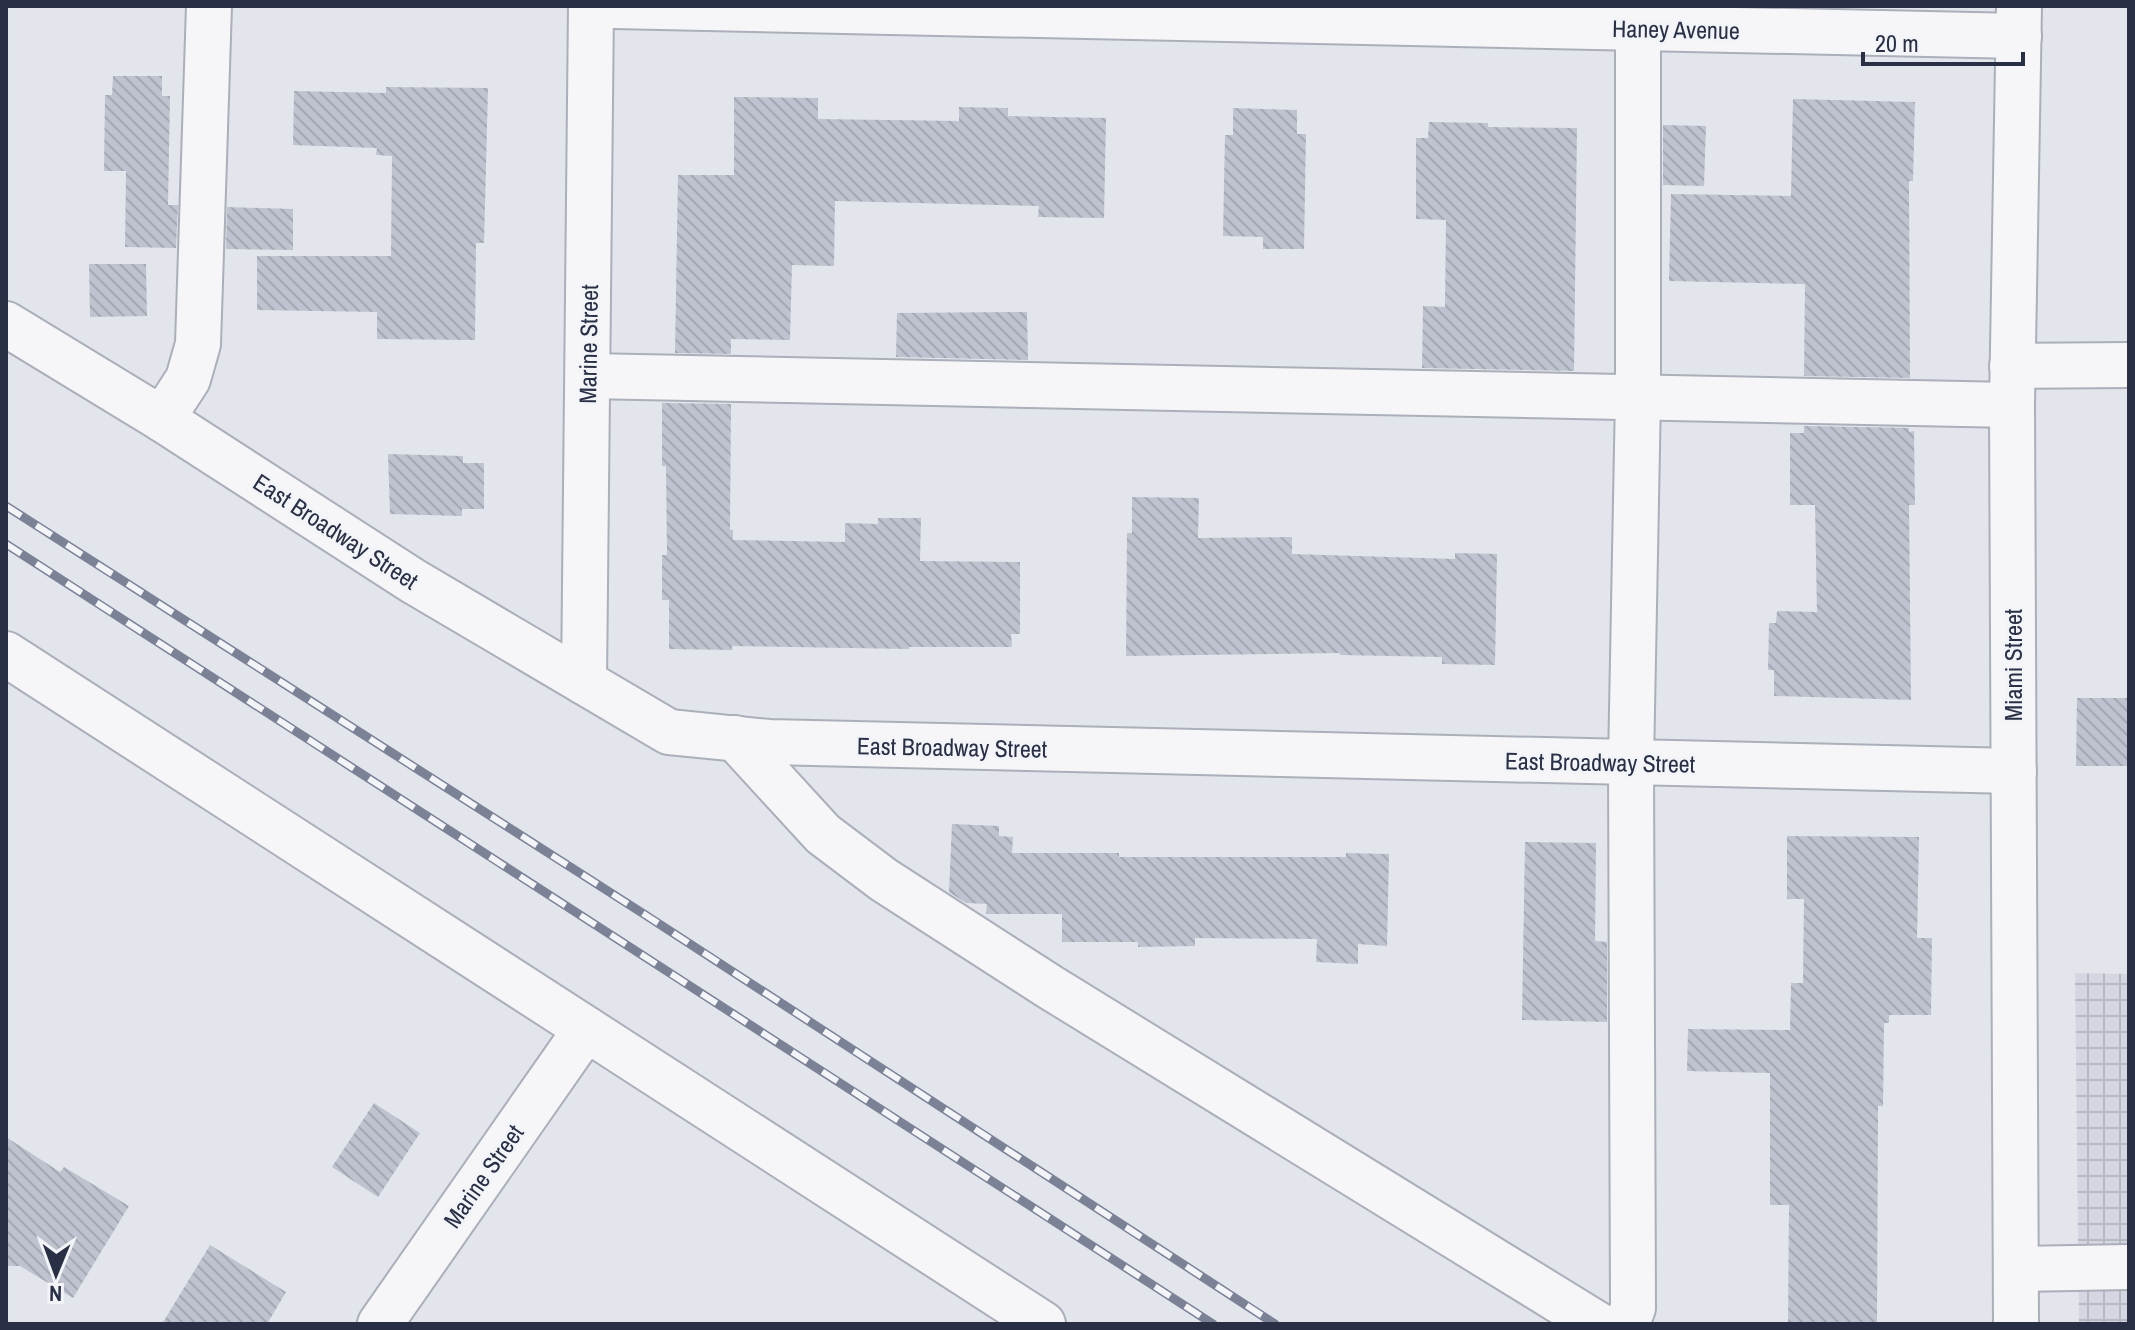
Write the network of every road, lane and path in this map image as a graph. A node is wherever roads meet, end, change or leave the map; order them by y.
1 (209, 6) edge
2 (591, 6) edge
3 (614, 6) edge
4 (1638, 17) edge
5 (2019, 21) edge
6 (6, 324) edge
7 (2129, 365) edge
8 (588, 376) junction
9 (2012, 385) junction
10 (1638, 396) junction
11 (162, 419) junction
12 (6, 654) edge
13 (584, 682) junction
14 (735, 738) junction
15 (1631, 763) junction
16 (2014, 771) junction
17 (586, 1029) junction
18 (2129, 1267) edge
19 (2017, 1269) junction
20 (380, 1324) edge
21 (1043, 1324) edge
22 (1597, 1324) edge
23 (1627, 1324) edge
24 (2016, 1324) edge

1 - 11 street
2 - 8 street, Marine Street
3 - 4 street, Haney Avenue
4 - 5 street, Haney Avenue
4 - 10 street
5 - 9 street, Miami Street
6 - 11 street, East Broadway Street
7 - 9 street
8 - 10 street
8 - 13 street, Marine Street
9 - 10 street
9 - 16 street, Miami Street
10 - 15 street
11 - 13 street, East Broadway Street
12 - 17 street
13 - 14 street, East Broadway Street
14 - 15 street, East Broadway Street
14 - 22 street
15 - 16 street, East Broadway Street
15 - 23 street
16 - 19 street, Miami Street
17 - 20 street, Marine Street
17 - 21 street
18 - 19 street
19 - 24 street, Miami Street

